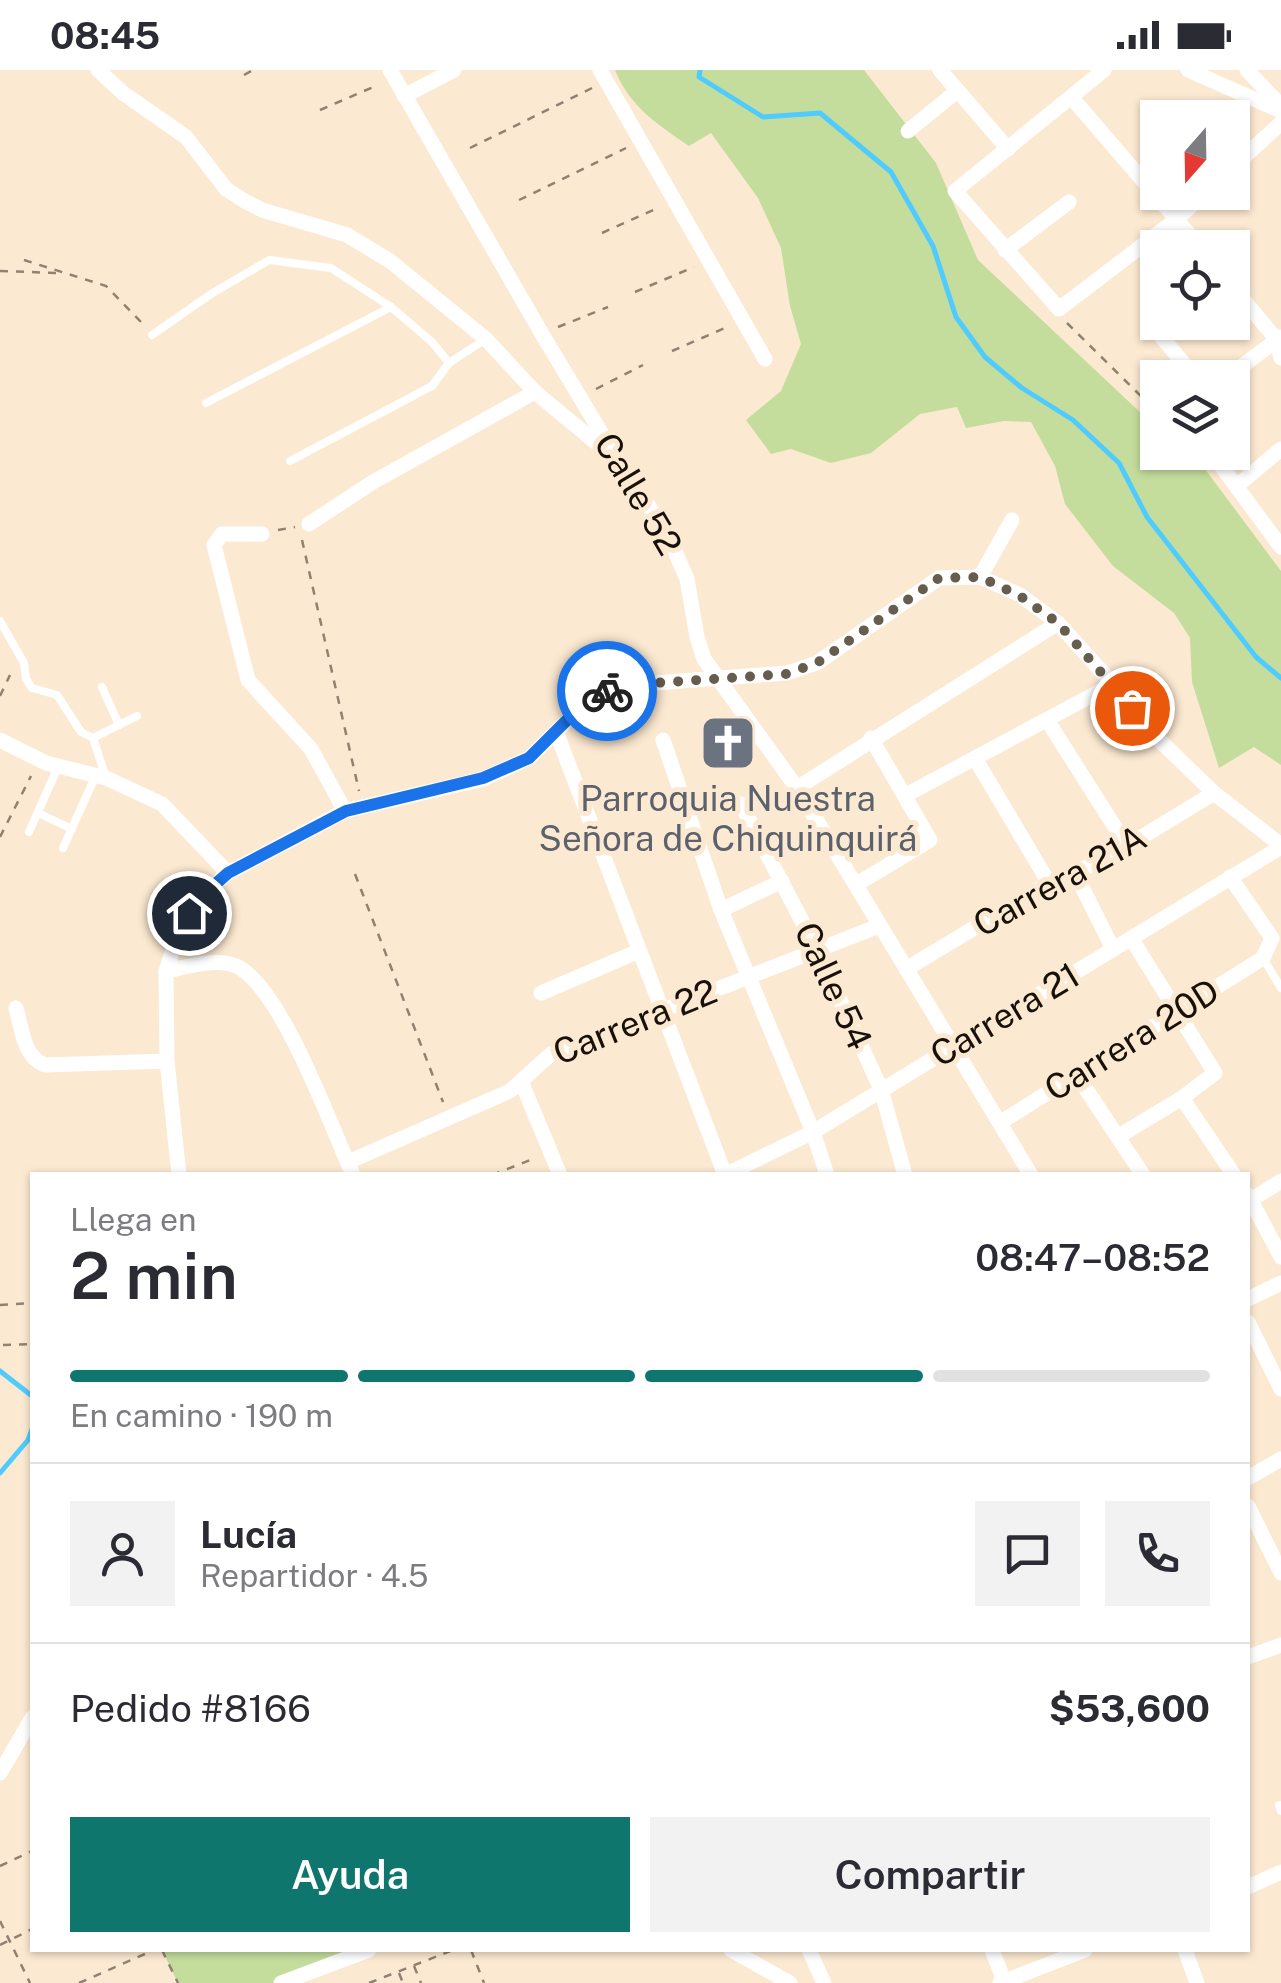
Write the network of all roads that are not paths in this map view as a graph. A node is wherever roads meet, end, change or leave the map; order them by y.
1 (98, 70) edge
2 (454, 70) edge
3 (940, 70) edge
4 (1104, 70) edge
5 (1188, 70) edge
6 (1246, 70) edge
7 (392, 74) edge
8 (603, 75) edge
9 (957, 92) junction
10 (404, 96) junction
11 (1072, 98) junction
12 (1281, 109) edge
13 (1281, 123) edge
14 (908, 131) dead end
15 (1008, 149) junction
16 (1250, 151) edge
17 (1069, 202) dead end
18 (1187, 210) edge
19 (1177, 219) junction
20 (1186, 230) edge
21 (1006, 250) junction
22 (1250, 306) edge
23 (390, 307) junction
24 (152, 335) road end
25 (1279, 338) edge
26 (486, 339) junction
27 (1164, 340) edge
28 (1281, 358) edge
29 (764, 359) dead end
30 (1181, 360) edge
31 (1250, 360) edge
32 (450, 363) junction
33 (534, 392) junction
34 (206, 403) dead end
35 (1281, 450) edge
36 (618, 460) junction
37 (290, 461) dead end
38 (1225, 470) edge
39 (1238, 486) junction
40 (1012, 520) dead end
41 (309, 524) dead end
42 (262, 534) road end
43 (1279, 539) edge
44 (980, 577) junction
45 (0, 622) edge
46 (1058, 623) junction
47 (722, 680) junction
48 (1113, 684) junction
49 (102, 687) dead end
50 (137, 716) dead end
51 (1048, 720) junction
52 (118, 726) junction
53 (557, 734) junction
54 (94, 738) junction
55 (871, 738) junction
56 (0, 740) edge
57 (663, 740) dead end
58 (976, 760) junction
59 (58, 767) junction
60 (101, 777) junction
61 (797, 788) junction
62 (1214, 793) junction
63 (906, 795) junction
64 (741, 804) dead end
65 (346, 811) junction
66 (38, 813) junction
67 (72, 829) junction
68 (29, 832) dead end
69 (1127, 846) junction
70 (1281, 846) edge
71 (63, 848) dead end
72 (228, 873) junction
73 (1076, 873) junction
74 (1230, 877) junction
75 (782, 881) junction
76 (1049, 883) junction
77 (857, 884) junction
78 (721, 910) junction
79 (879, 926) junction
80 (1131, 938) junction
81 (1113, 949) junction
82 (639, 950) junction
83 (817, 950) junction
84 (1264, 958) junction
85 (906, 969) junction
86 (166, 971) junction
87 (748, 976) junction
88 (1281, 988) edge
89 (541, 993) dead end
90 (16, 1008) dead end
91 (660, 1008) junction
92 (1177, 1013) junction
93 (953, 1047) junction
94 (168, 1062) junction
95 (1076, 1074) junction
96 (522, 1080) junction
97 (881, 1089) junction
98 (1182, 1098) junction
99 (1001, 1122) junction
100 (813, 1132) junction
101 (1119, 1136) junction
102 (350, 1169) edge
103 (179, 1172) edge
104 (559, 1172) edge
105 (724, 1172) edge
106 (731, 1172) edge
107 (826, 1172) edge
108 (903, 1172) edge
109 (1029, 1172) edge
110 (1141, 1172) edge
111 (1232, 1172) edge
112 (1281, 1181) edge
113 (1250, 1198) edge
114 (1250, 1201) edge
115 (1281, 1257) edge
116 (1281, 1282) edge
117 (1250, 1298) edge
118 (1250, 1326) edge
119 (1281, 1389) edge
120 (1281, 1460) edge
121 (1250, 1477) edge
122 (1250, 1510) edge
123 (1281, 1573) edge
124 (1281, 1646) edge
125 (1250, 1656) edge
126 (30, 1722) edge
127 (0, 1774) edge
128 (1281, 1872) edge
129 (1250, 1885) edge
130 (364, 1952) edge
131 (735, 1952) edge
132 (810, 1952) edge
133 (993, 1952) edge
134 (1080, 1952) edge
135 (1186, 1952) edge
136 (1003, 1982) edge
137 (282, 1983) edge
138 (790, 1983) edge
139 (824, 1983) edge
140 (1197, 1983) edge

1 - 26 street
2 - 10 street
3 - 9 street
4 - 11 street
5 - 12 street
6 - 12 street
7 - 10 street, Calle 52
8 - 29 street
9 - 14 street
9 - 15 street
10 - 36 street, Calle 52
11 - 15 street
11 - 19 street
13 - 16 street
15 - 21 street
17 - 21 street
18 - 19 street
19 - 20 street
19 - 21 street
22 - 25 street
23 - 24 lane
23 - 32 lane
23 - 34 lane
25 - 28 street
25 - 31 street
26 - 32 lane
26 - 33 street
27 - 30 street
32 - 37 lane
33 - 36 street
33 - 41 street
35 - 39 street
36 - 47 street, Calle 52
38 - 39 street
39 - 43 street
40 - 44 street
42 - 65 street
44 - 46 street
44 - 47 street
45 - 54 lane
46 - 48 street
46 - 55 street
47 - 53 street
47 - 61 street, Calle 52
48 - 51 street
48 - 62 street
49 - 52 lane
50 - 52 lane
51 - 58 street
51 - 69 street
52 - 54 lane
53 - 65 street
53 - 82 street
54 - 60 lane
55 - 61 street
55 - 63 street
56 - 59 street
57 - 78 street
58 - 63 street
58 - 76 street
59 - 60 street
59 - 66 lane
60 - 67 lane
60 - 72 street
61 - 77 street, Calle 52
62 - 69 street, Carrera 21A
62 - 70 street
63 - 77 street
64 - 75 street, Calle 54
65 - 72 street
66 - 67 lane
66 - 68 lane
67 - 71 lane
69 - 73 street, Carrera 21A
70 - 74 street, Carrera 21
72 - 86 street
73 - 76 street, Carrera 21A
73 - 81 street
74 - 80 street, Carrera 21
74 - 84 street
75 - 78 street
75 - 83 street, Calle 54
76 - 85 street, Carrera 21A
77 - 79 street, Calle 52
78 - 87 street
79 - 83 street, Carrera 22
79 - 85 street, Calle 52
80 - 81 street, Carrera 21
80 - 92 street
81 - 93 street, Carrera 21
82 - 89 street
82 - 91 street
83 - 87 street, Carrera 22
83 - 97 street, Calle 54
84 - 88 lane
84 - 92 street, Carrera 20D
85 - 93 street, Calle 52
86 - 94 street
86 - 102 street
87 - 91 street, Carrera 22
87 - 100 street
90 - 94 street
91 - 96 street, Carrera 22
91 - 105 street
92 - 95 street, Carrera 20D
92 - 98 street
93 - 97 street, Carrera 21
93 - 99 street, Calle 52
94 - 103 street
95 - 99 street, Carrera 20D
95 - 101 street
96 - 102 street, Carrera 22
96 - 104 street
97 - 100 street, Carrera 21
97 - 108 street, Calle 54
98 - 101 street
98 - 111 street
99 - 109 street, Calle 52
100 - 106 street, Carrera 21
100 - 107 street
101 - 110 street
112 - 113 street
114 - 115 street
116 - 117 street
118 - 119 street
120 - 121 street
122 - 123 street
124 - 125 street
126 - 127 street
128 - 129 street
130 - 137 street
131 - 138 street
132 - 139 street
133 - 136 street
134 - 136 street
135 - 140 street

